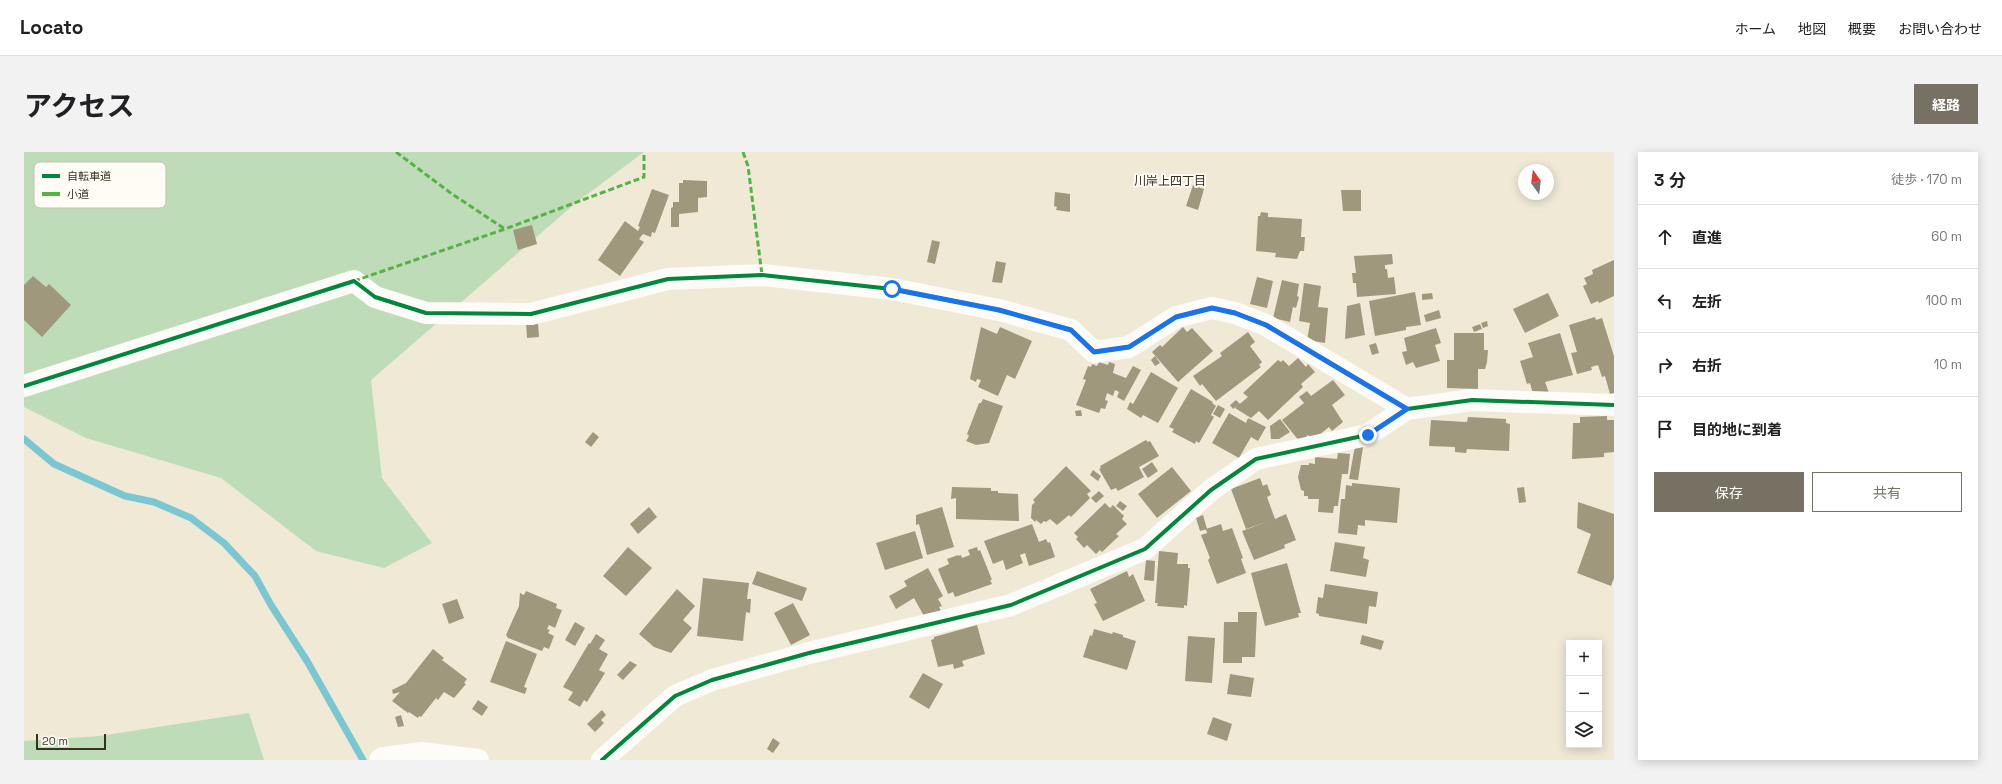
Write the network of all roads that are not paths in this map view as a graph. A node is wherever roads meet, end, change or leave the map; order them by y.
1 (24, 386) edge
2 (1614, 405) edge
3 (1407, 409) junction
4 (380, 760) edge
5 (478, 760) edge
6 (602, 760) edge

1 - 3 street
2 - 3 street
3 - 6 street
4 - 5 street

